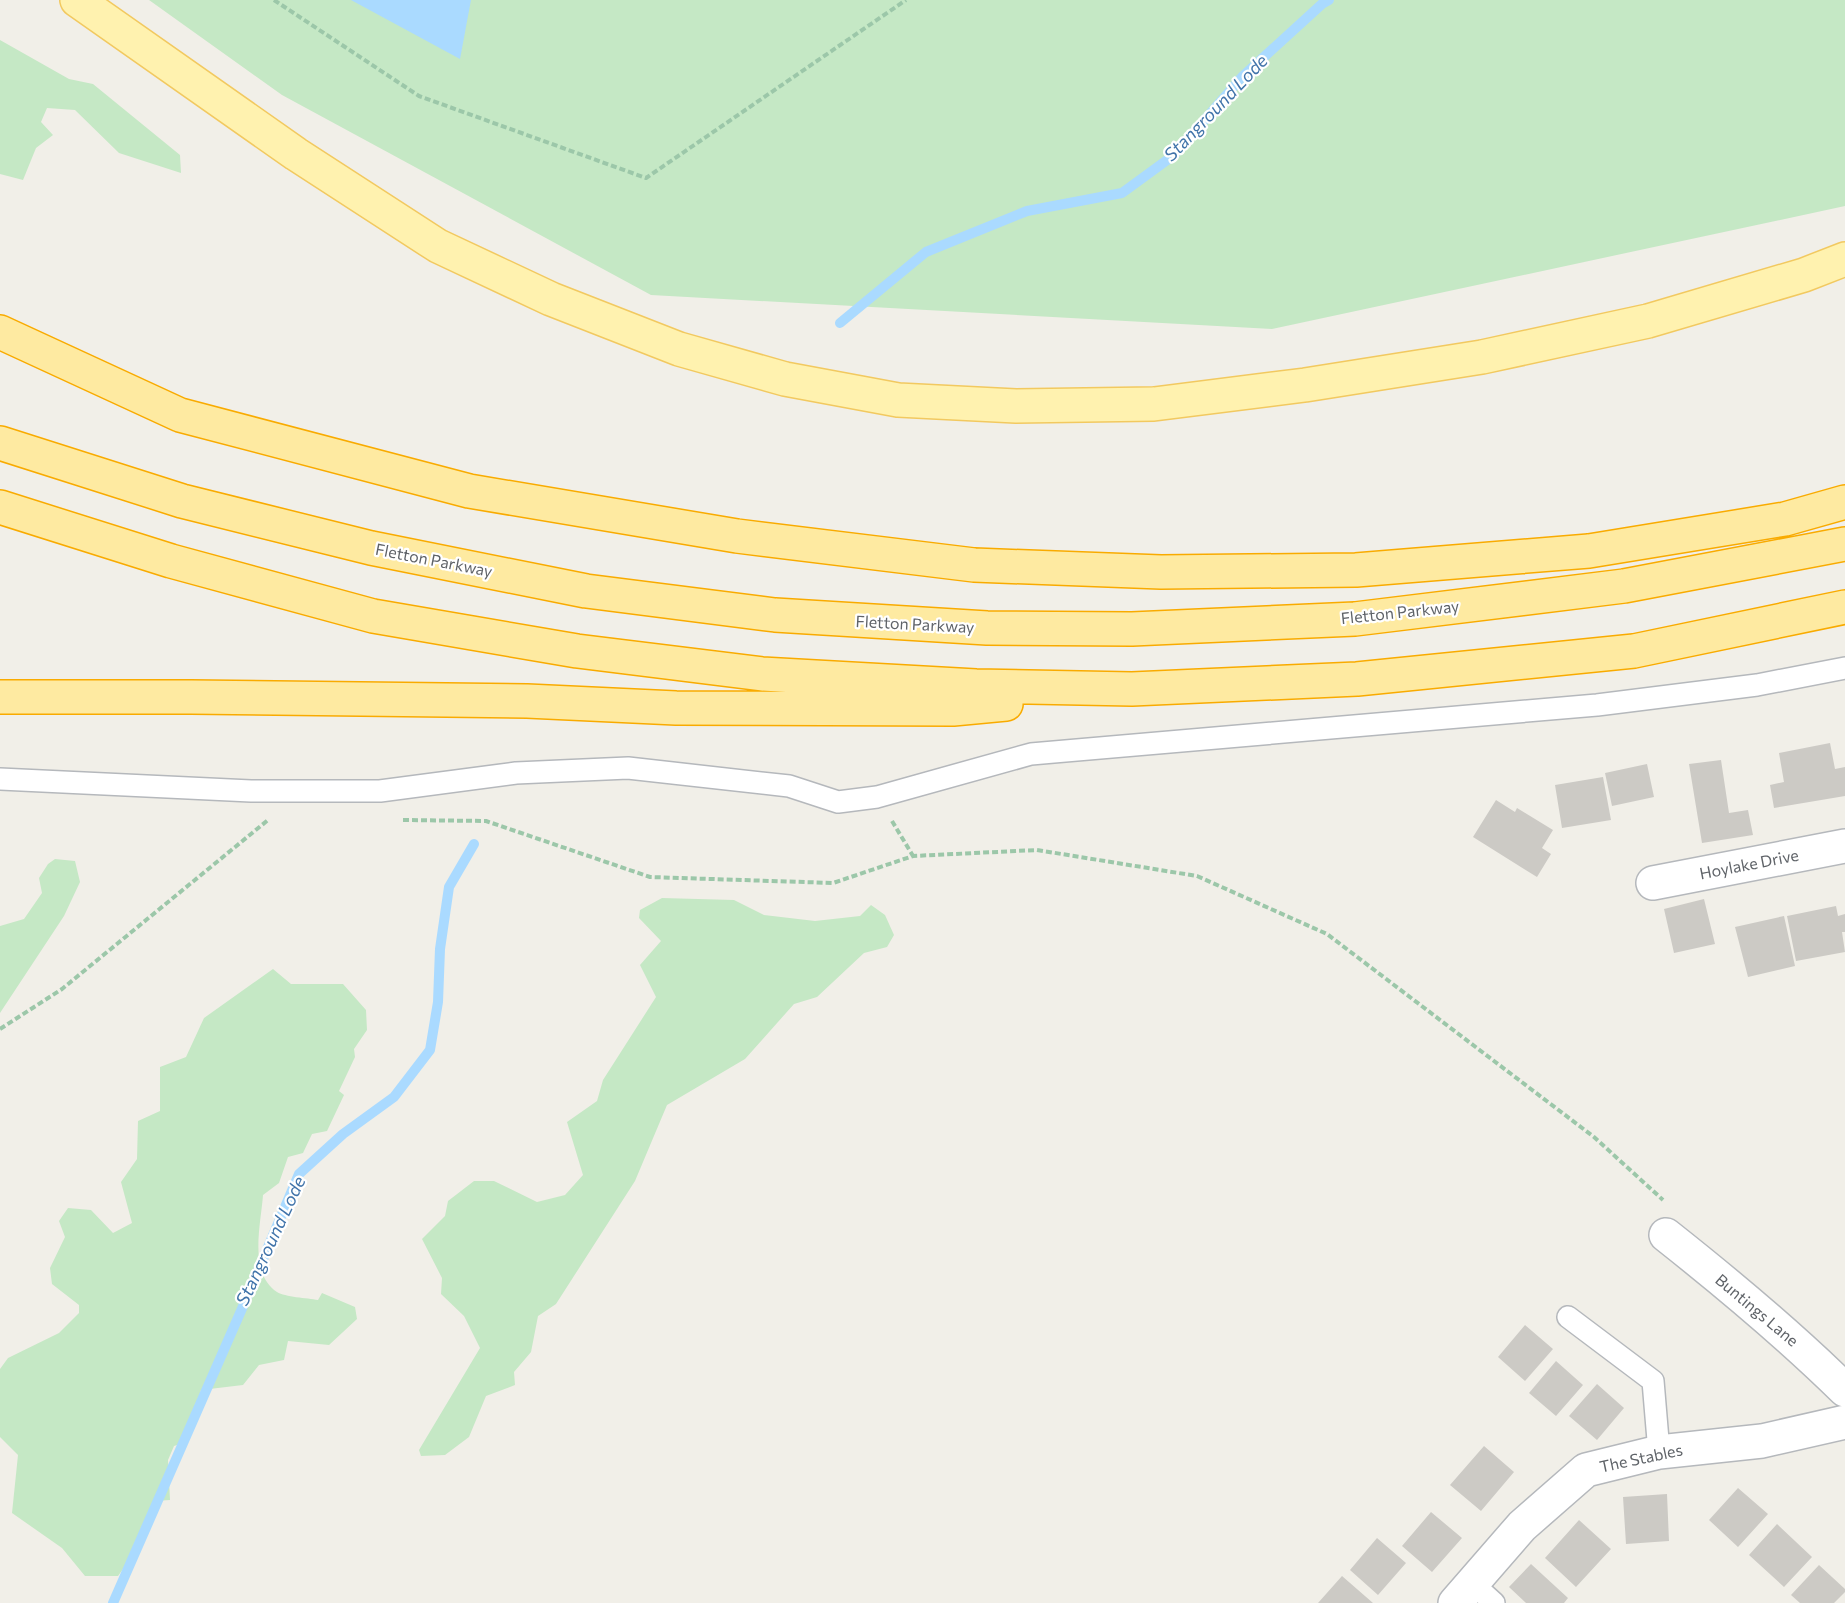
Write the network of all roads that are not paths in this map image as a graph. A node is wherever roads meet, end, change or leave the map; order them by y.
1 (77, 0) edge
2 (1845, 259) edge
3 (0, 332) edge
4 (0, 443) edge
5 (1845, 502) edge
6 (0, 507) edge
7 (1845, 544) edge
8 (1845, 607) edge
9 (1845, 619) edge
10 (1634, 651) junction
11 (1845, 668) edge
12 (1132, 689) junction
13 (0, 697) edge
14 (0, 779) edge
15 (1845, 846) edge
16 (1653, 883) dead end
17 (1666, 1235) dead end
18 (1568, 1317) dead end
19 (1845, 1390) edge
20 (1845, 1422) edge
21 (1659, 1452) junction
22 (1474, 1596) edge

1 - 2 main road
3 - 5 highway
4 - 7 highway, Fletton Parkway
6 - 12 highway
8 - 10 highway
9 - 10 lane
10 - 12 highway
11 - 14 lane
12 - 13 highway
15 - 16 street, Hoylake Drive
17 - 19 street, Buntings Lane
18 - 21 lane
20 - 21 street, The Stables
21 - 22 street, The Stables

